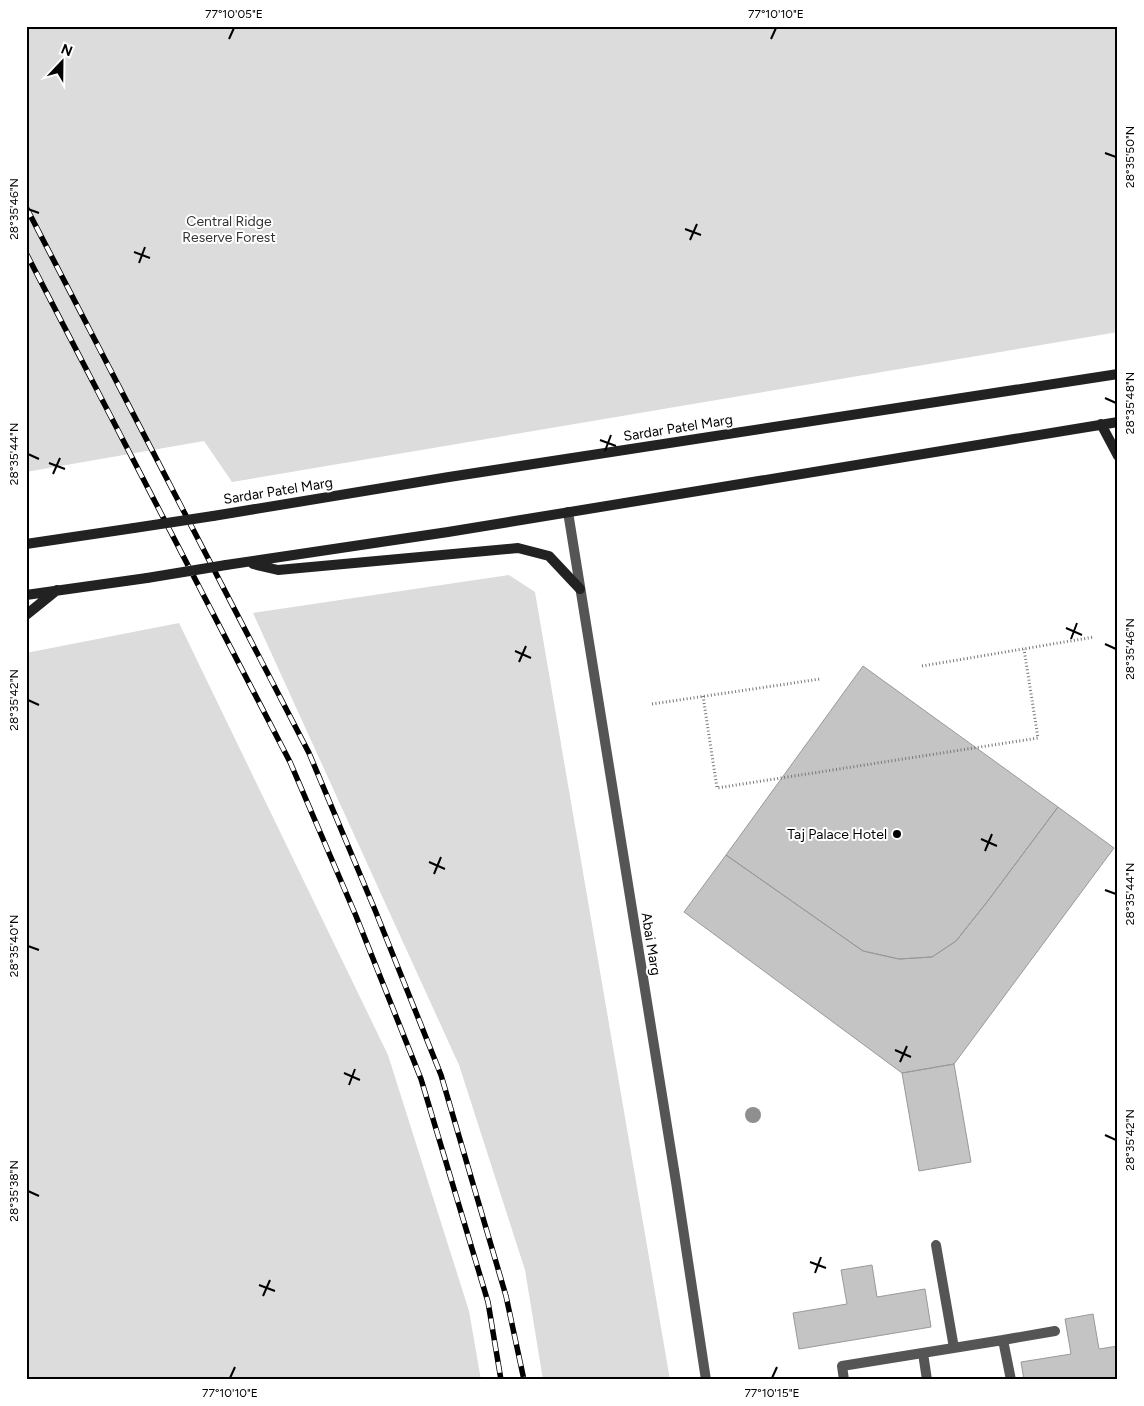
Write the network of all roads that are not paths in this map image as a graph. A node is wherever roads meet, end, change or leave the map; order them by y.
1 (1118, 374) edge
2 (1118, 422) edge
3 (1101, 424) junction
4 (1118, 456) edge
5 (568, 512) junction
6 (26, 544) edge
7 (248, 563) junction
8 (580, 589) junction
9 (58, 590) junction
10 (26, 595) edge
11 (26, 615) edge
12 (936, 1245) dead end
13 (1055, 1331) dead end
14 (1003, 1340) junction
15 (954, 1348) junction
16 (923, 1353) junction
17 (706, 1380) edge
18 (844, 1380) edge
19 (927, 1380) edge
20 (1011, 1380) edge

1 - 6 main road, Sardar Patel Marg, bridge
2 - 3 main road
3 - 4 main road
3 - 5 main road
5 - 7 main road
5 - 8 street, Abai Marg
7 - 8 main road
7 - 9 main road, bridge
8 - 17 street, Abai Marg
9 - 10 main road
9 - 11 main road
12 - 15 street
13 - 14 street
14 - 15 street
14 - 20 street
15 - 16 street
16 - 18 street
16 - 19 street

